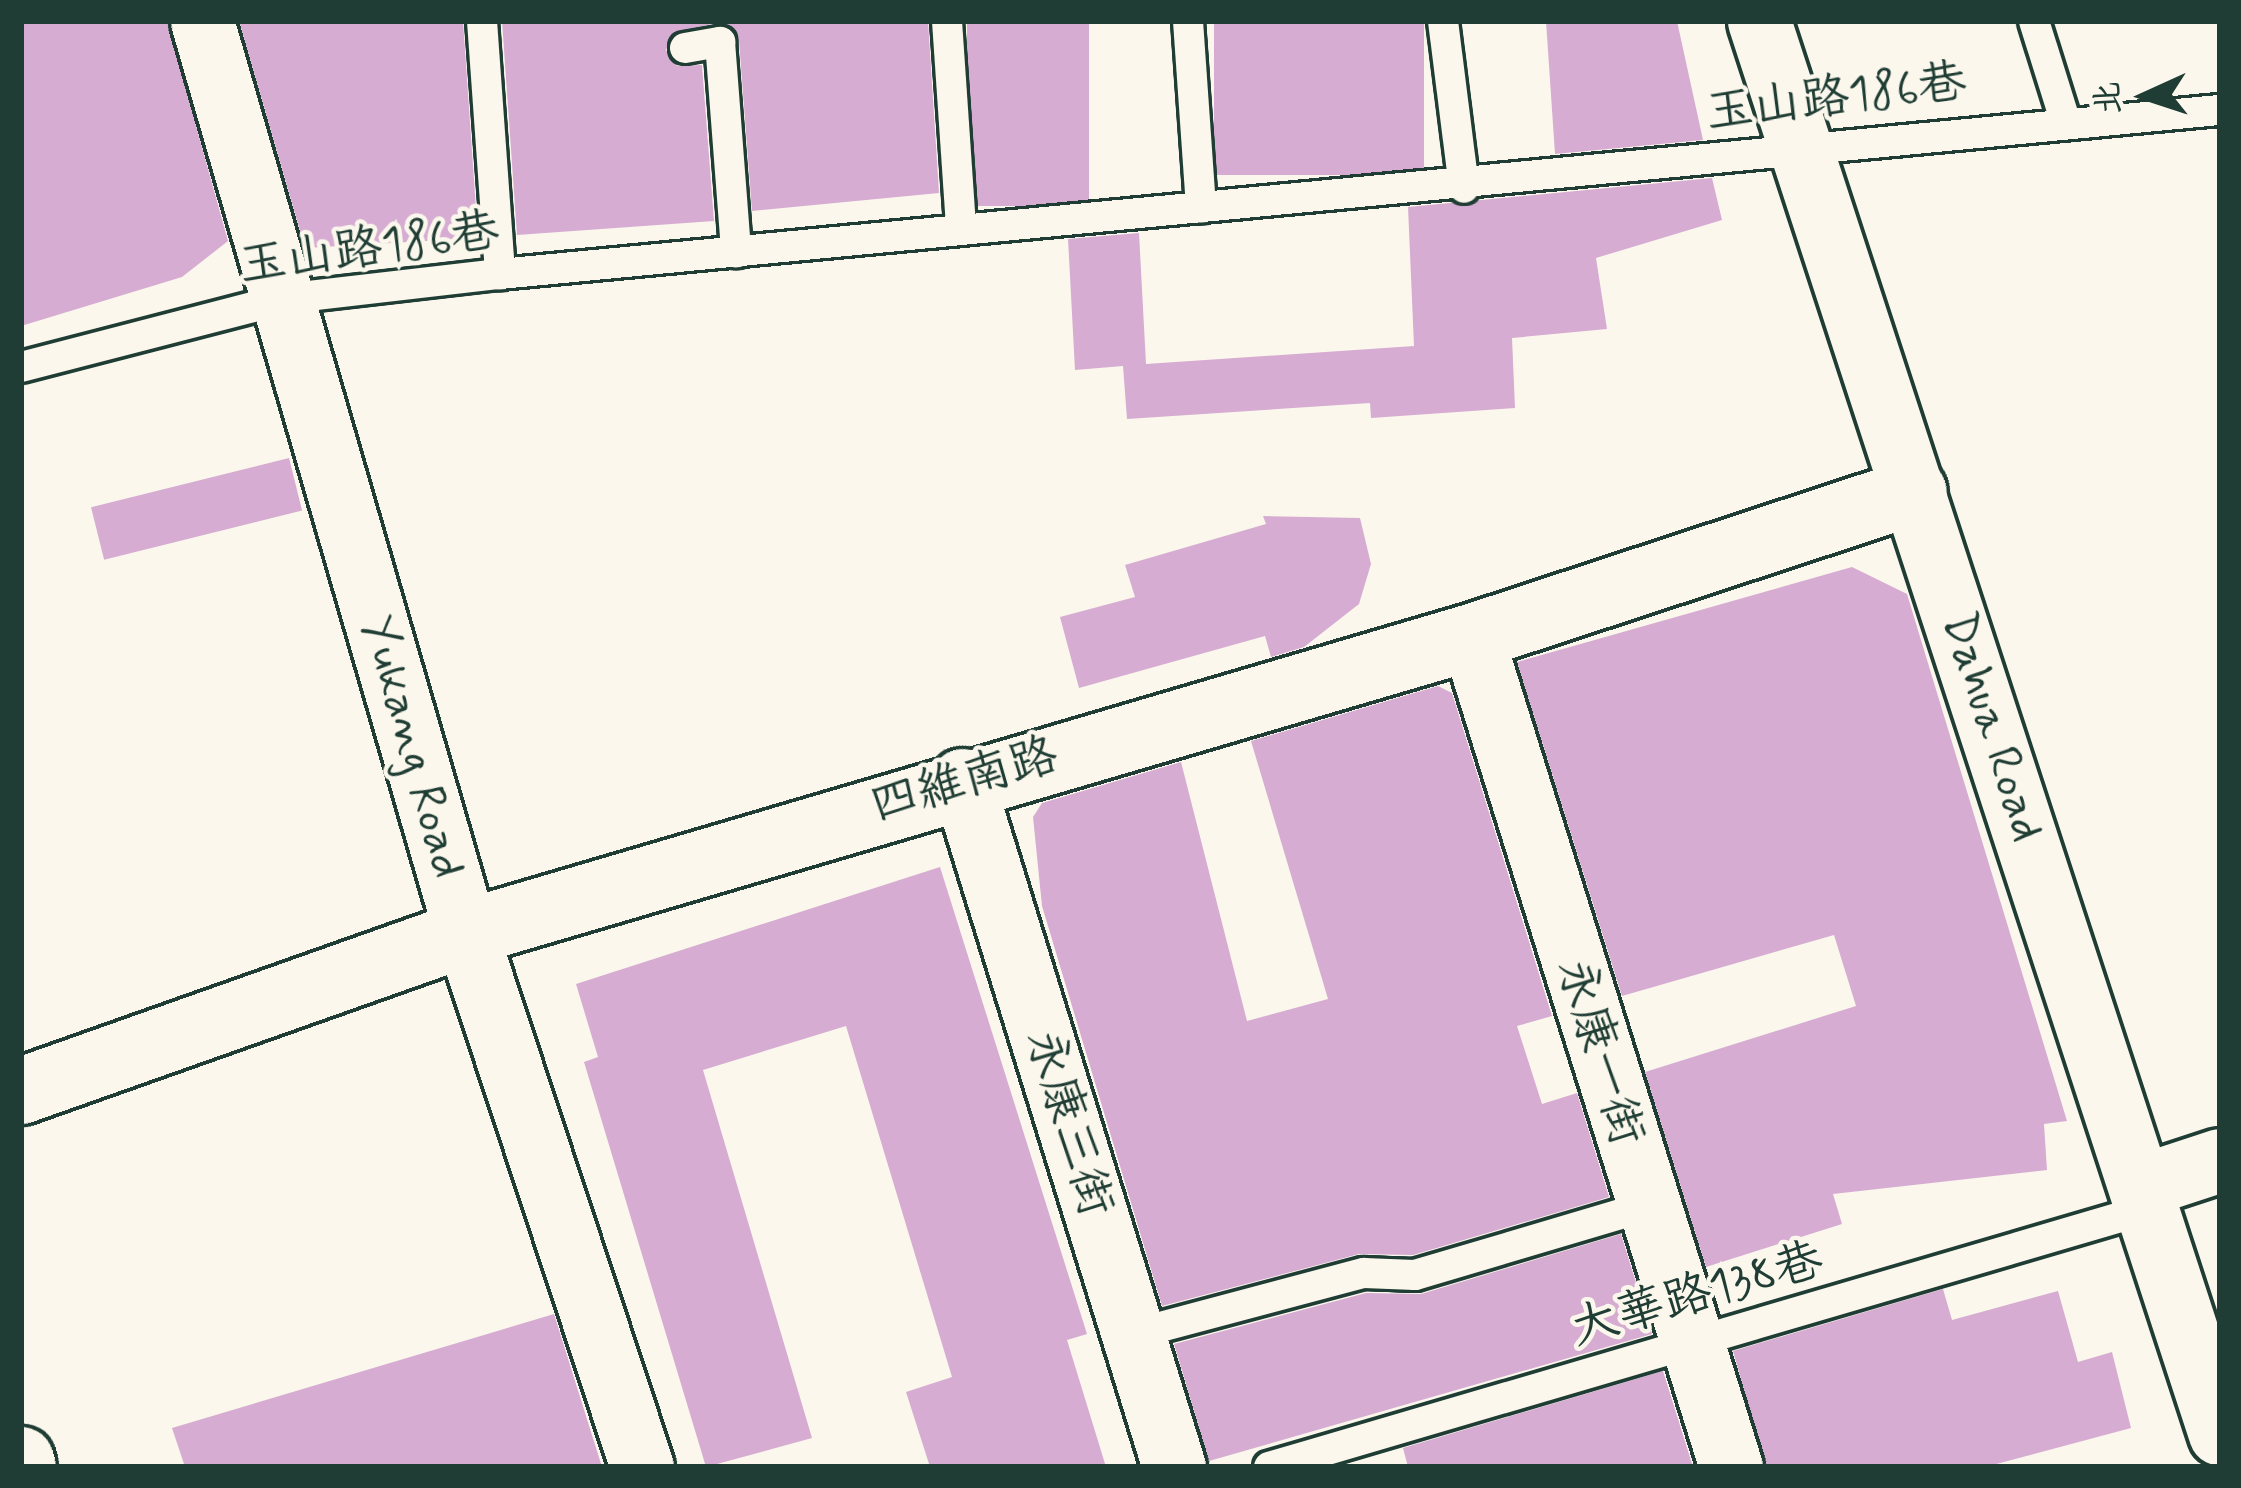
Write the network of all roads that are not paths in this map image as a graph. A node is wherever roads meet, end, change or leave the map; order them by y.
1 (202, 21) edge
2 (482, 21) edge
3 (947, 21) edge
4 (1188, 21) edge
5 (1443, 21) edge
6 (1760, 21) edge
7 (2034, 21) edge
8 (685, 48) dead end
9 (2220, 110) edge
10 (2064, 117) junction
11 (1794, 145) junction
12 (1463, 188) junction
13 (1202, 208) junction
14 (961, 226) junction
15 (736, 252) junction
16 (500, 274) junction
17 (283, 299) junction
18 (21, 367) edge
19 (1914, 492) junction
20 (1472, 637) junction
21 (962, 780) junction
22 (466, 933) junction
23 (21, 1091) edge
24 (2220, 1160) edge
25 (2148, 1196) junction
26 (1648, 1206) junction
27 (1134, 1334) junction
28 (1693, 1344) junction
29 (2220, 1434) edge
30 (642, 1467) edge
31 (1174, 1467) edge
32 (1269, 1467) edge
33 (1731, 1467) edge

1 - 17 street, Yukang Road
2 - 16 lane
3 - 14 lane
4 - 13 lane
5 - 12 lane
6 - 11 street, Dahua Road
7 - 10 lane
8 - 15 lane
9 - 10 lane, 玉山路186巷
10 - 11 lane, 玉山路186巷
11 - 12 lane, 玉山路186巷
11 - 19 street, Dahua Road
12 - 13 lane, 玉山路186巷
13 - 14 lane, 玉山路186巷
14 - 15 lane, 玉山路186巷
15 - 16 lane, 玉山路186巷
16 - 17 lane, 玉山路186巷
17 - 18 lane, 玉山路186巷
17 - 22 street, Yukang Road
19 - 20 street, 四維南路
19 - 25 street, Dahua Road
20 - 21 street, 四維南路
20 - 26 street, 永康一街
21 - 22 street, 四維南路
21 - 27 street, 永康三街
22 - 23 street, 四維南路
22 - 30 street, Yukang Road
24 - 25 street
25 - 28 lane, 大華路138巷
25 - 29 street, Dahua Road
26 - 27 lane
26 - 28 street, 永康一街
27 - 31 street, 永康三街
28 - 32 lane, 大華路138巷
28 - 33 street, 永康一街

